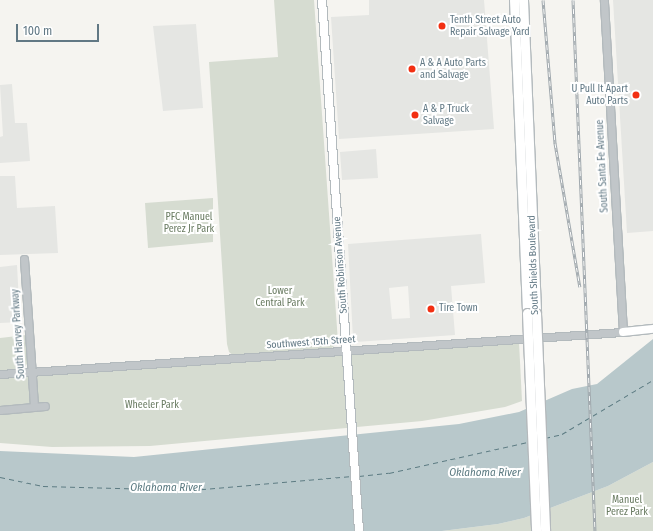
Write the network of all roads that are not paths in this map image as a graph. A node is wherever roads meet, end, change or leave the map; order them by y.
1 (322, 0) edge
2 (514, 0) edge
3 (523, 0) edge
4 (604, 0) edge
5 (24, 259) dead end
6 (531, 313) junction
7 (653, 329) edge
8 (626, 331) junction
9 (346, 350) junction
10 (32, 372) junction
11 (0, 374) edge
12 (45, 406) dead end
13 (34, 407) junction
14 (0, 410) edge
15 (359, 531) edge
16 (536, 531) edge
17 (545, 531) edge

1 - 9 main road, South Robinson Avenue
2 - 6 main road, South Shields Boulevard
3 - 6 main road, South Shields Boulevard
4 - 8 street, South Santa Fe Avenue
5 - 10 street, South Harvey Parkway
6 - 16 main road, South Shields Boulevard, bridge
6 - 17 main road, South Shields Boulevard, bridge
7 - 8 main road
8 - 9 street, Southwest 15th Street
9 - 10 street, Southwest 15th Street
9 - 15 main road, South Robinson Avenue
10 - 11 street, Southwest 15th Street
10 - 13 street, South Harvey Parkway
12 - 13 street
13 - 14 street

